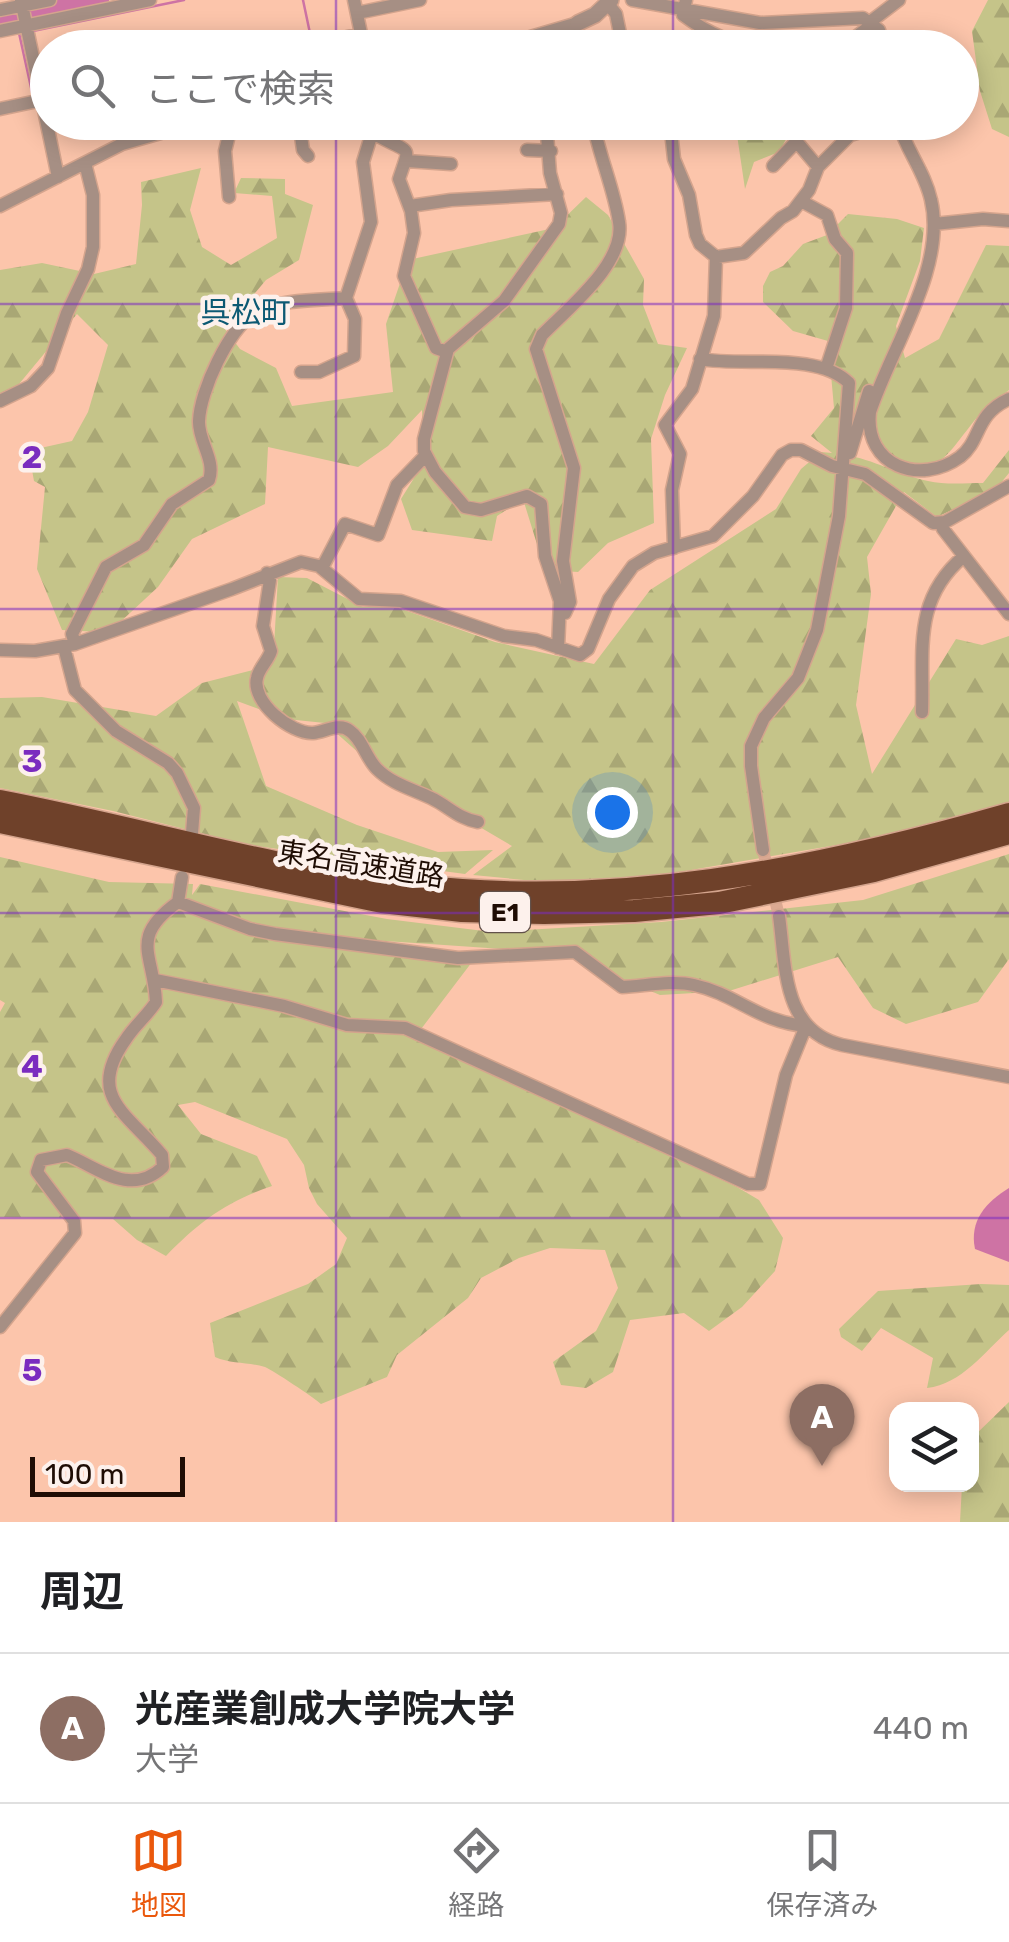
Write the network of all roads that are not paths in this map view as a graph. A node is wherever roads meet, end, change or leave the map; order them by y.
1 (50, 0) edge
2 (150, 0) edge
3 (420, 0) edge
4 (632, 0) edge
5 (900, 0) edge
6 (610, 2) edge
7 (22, 5) edge
8 (685, 5) edge
9 (355, 6) edge
10 (0, 10) edge
11 (578, 23) joint
12 (872, 23) junction
13 (26, 24) junction
14 (557, 30) edge
15 (619, 30) edge
16 (704, 30) edge
17 (864, 30) edge
18 (878, 30) edge
19 (0, 31) edge
20 (30, 41) edge
21 (30, 102) edge
22 (0, 108) edge
23 (51, 140) edge
24 (132, 140) edge
25 (228, 140) edge
26 (302, 140) edge
27 (370, 140) edge
28 (384, 140) edge
29 (548, 140) edge
30 (598, 140) edge
31 (672, 140) edge
32 (796, 140) joint
33 (845, 140) edge
34 (905, 140) edge
35 (527, 150) dead end
36 (550, 151) junction
37 (308, 156) dead end
38 (407, 161) junction
39 (85, 163) junction
40 (451, 164) dead end
41 (773, 166) dead end
42 (818, 167) junction
43 (58, 177) junction
44 (557, 194) junction
45 (229, 197) dead end
46 (801, 201) junction
47 (0, 206) edge
48 (410, 206) junction
49 (1009, 221) edge
50 (934, 224) junction
51 (716, 257) junction
52 (346, 298) junction
53 (900, 336) junction
54 (447, 352) junction
55 (700, 359) junction
56 (826, 369) junction
57 (301, 372) dead end
58 (1009, 399) edge
59 (0, 402) edge
60 (426, 455) junction
61 (843, 469) junction
62 (1009, 486) edge
63 (942, 523) junction
64 (674, 548) junction
65 (964, 556) junction
66 (322, 568) junction
67 (267, 573) junction
68 (561, 613) junction
69 (1009, 614) edge
70 (70, 646) junction
71 (558, 648) junction
72 (0, 650) edge
73 (922, 712) dead end
74 (0, 801) edge
75 (1009, 814) edge
76 (0, 822) edge
77 (478, 822) dead end
78 (192, 833) dead end
79 (1009, 833) edge
80 (0, 836) edge
81 (763, 850) tunnel mouth
82 (189, 870) junction
83 (178, 902) junction
84 (779, 916) tunnel mouth
85 (155, 980) junction
86 (806, 1026) junction
87 (1009, 1076) edge
88 (0, 1327) edge

1 - 7 street
2 - 13 street
3 - 9 street
4 - 8 street
5 - 12 street
6 - 11 street
6 - 15 street
7 - 10 street
7 - 13 street
8 - 12 street
8 - 16 street
11 - 14 street
12 - 17 street
12 - 18 street
13 - 19 street
13 - 20 street
21 - 22 street
23 - 43 street
24 - 39 street
25 - 45 street
26 - 37 street
27 - 52 street
28 - 38 street
29 - 36 street
30 - 68 street
31 - 51 street
32 - 41 street
32 - 42 street
33 - 42 street
34 - 50 street
35 - 36 street
36 - 44 street
38 - 40 street
38 - 48 street
39 - 43 street
39 - 59 street
42 - 46 street
43 - 47 street
44 - 48 street
44 - 54 street
46 - 51 street
46 - 56 street
48 - 54 street
49 - 50 street
50 - 53 street
51 - 55 street
52 - 57 street
52 - 70 street
53 - 58 street
53 - 61 street
54 - 60 street
55 - 56 street
55 - 64 street
56 - 61 street
60 - 66 street
60 - 68 street
61 - 63 street
61 - 64 street
61 - 81 street
62 - 63 street
63 - 65 street
64 - 71 street
65 - 69 street
65 - 73 street
66 - 67 street
66 - 71 street
67 - 70 street
67 - 77 street
68 - 71 street
70 - 72 street
70 - 78 street
74 - 75 highway, 東名高速道路 / E1
76 - 82 highway, 東名高速道路 / E1
79 - 82 highway, 東名高速道路 / E1
80 - 82 highway
82 - 83 street
83 - 85 street
83 - 86 street
84 - 86 street
85 - 86 street
85 - 88 street
86 - 87 street

